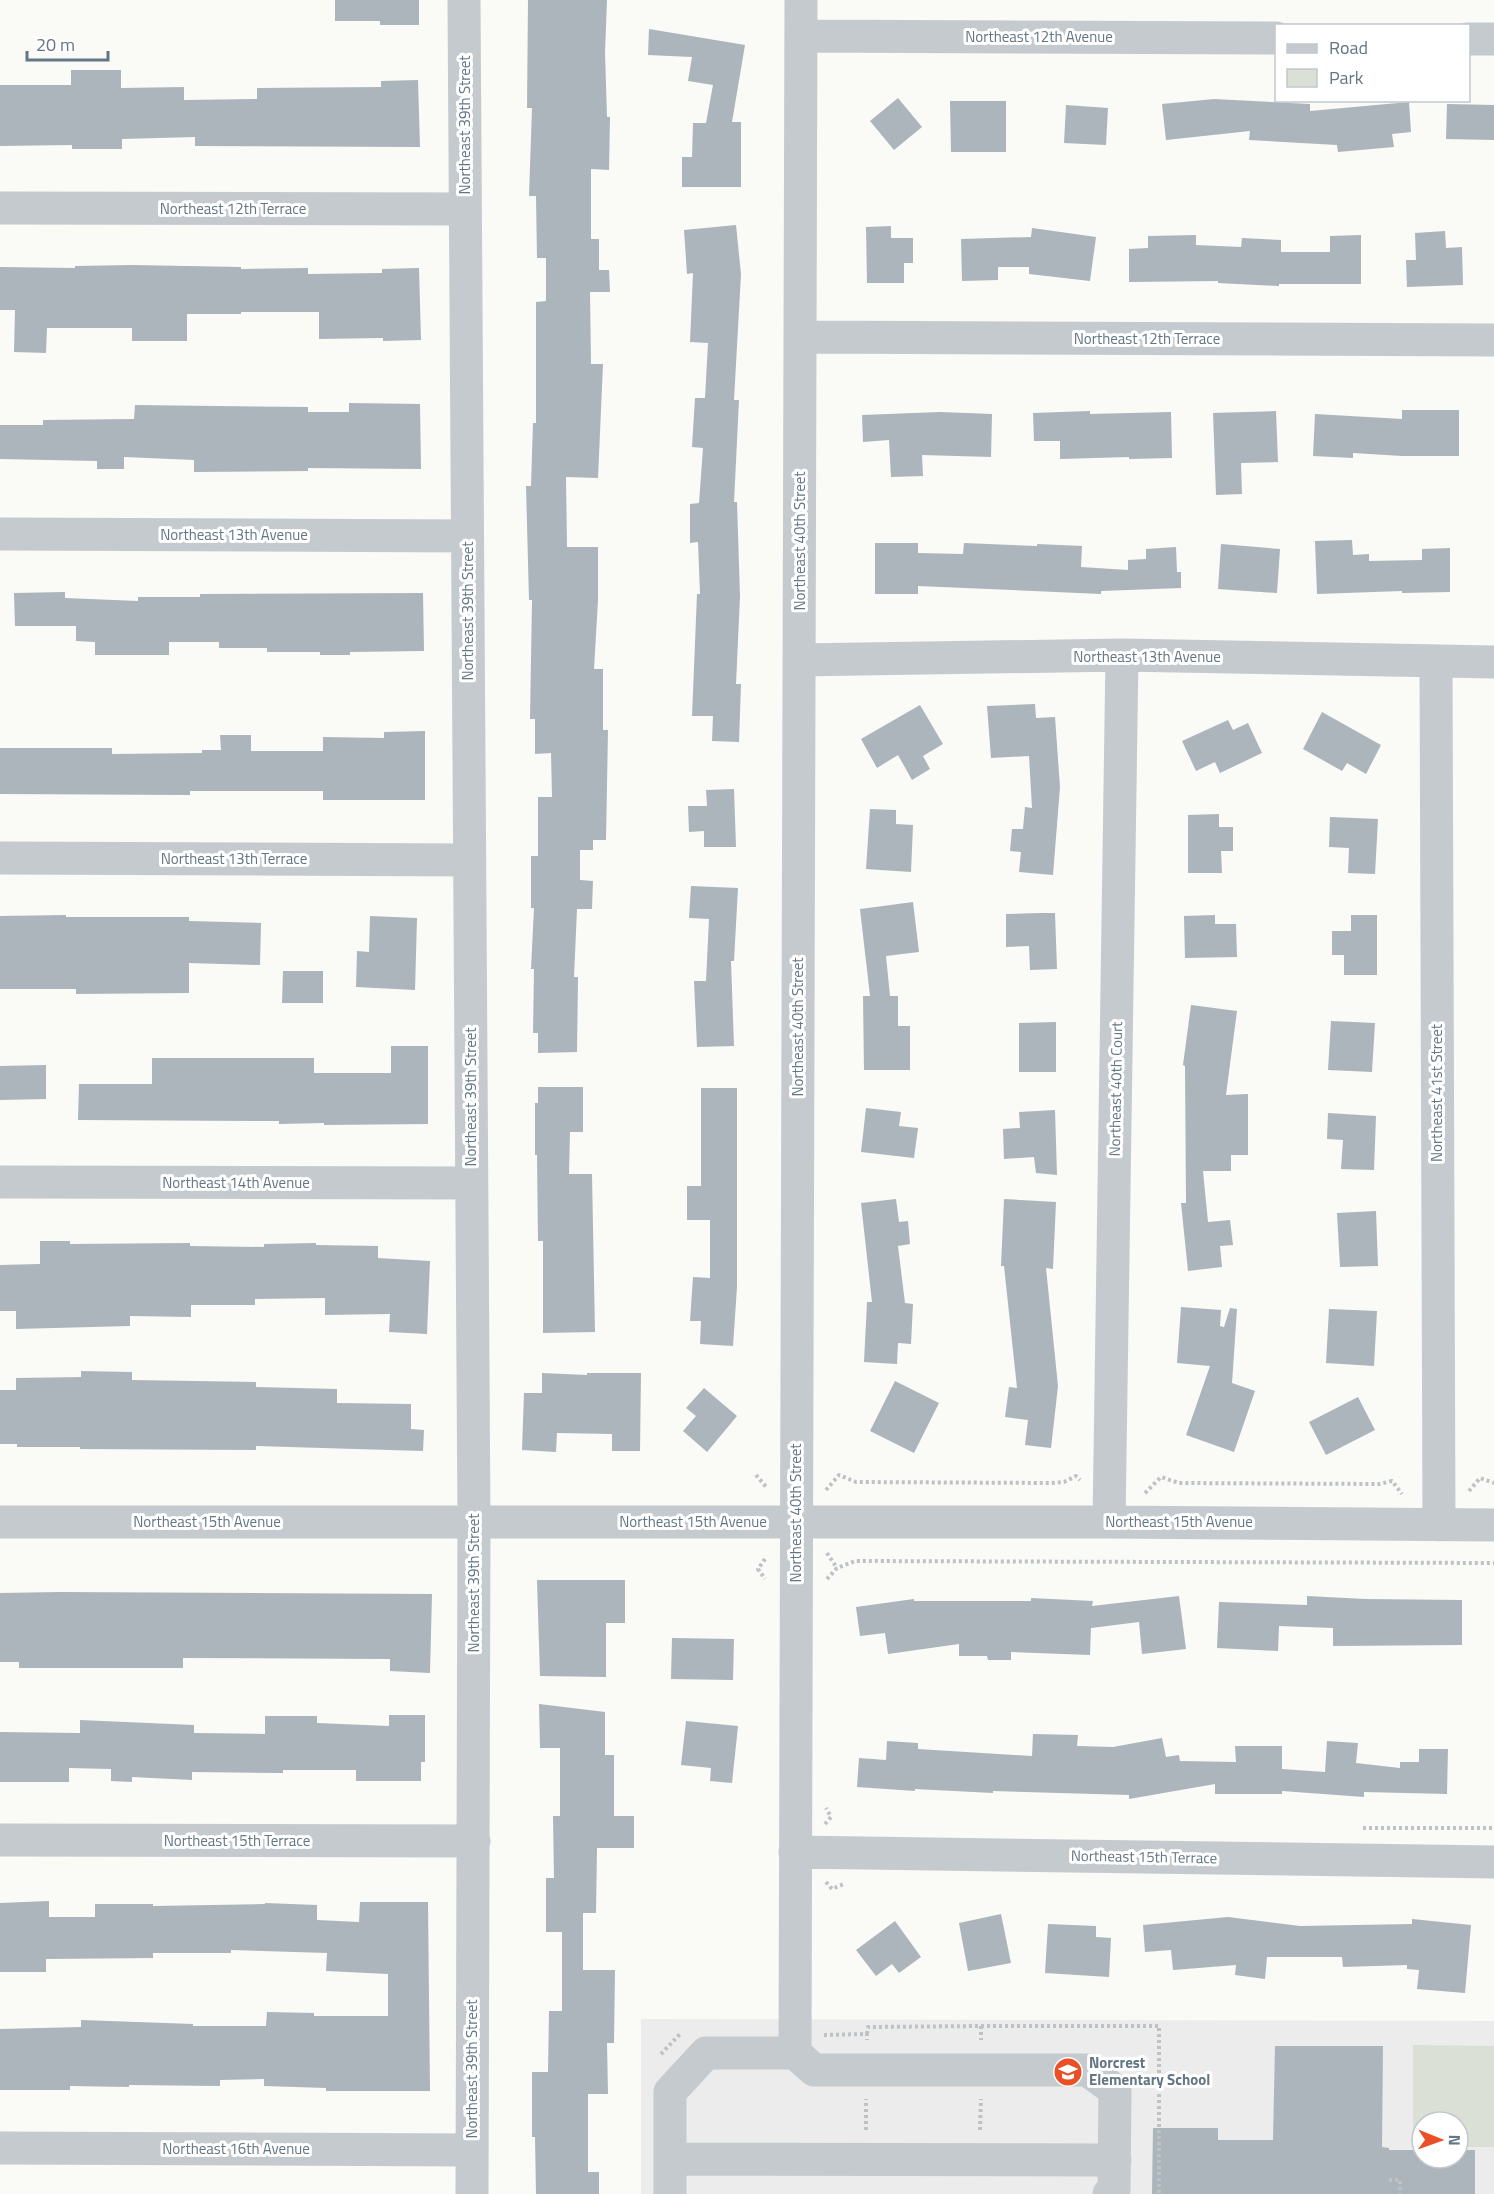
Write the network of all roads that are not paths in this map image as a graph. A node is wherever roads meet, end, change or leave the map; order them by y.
1 (464, 0) edge
2 (801, 0) edge
3 (801, 36) junction
4 (1275, 38) edge
5 (1470, 39) edge
6 (1494, 39) edge
7 (0, 208) edge
8 (465, 209) junction
9 (800, 337) junction
10 (1494, 340) edge
11 (0, 534) edge
12 (467, 536) junction
13 (1122, 655) junction
14 (799, 660) junction
15 (1436, 661) junction
16 (1494, 662) edge
17 (0, 858) edge
18 (469, 860) junction
19 (0, 1182) edge
20 (471, 1183) junction
21 (1109, 1509) junction
22 (1438, 1512) junction
23 (0, 1522) edge
24 (474, 1522) junction
25 (796, 1522) junction
26 (1494, 1525) edge
27 (0, 1840) edge
28 (474, 1841) junction
29 (795, 1852) junction
30 (1494, 1862) edge
31 (795, 2054) junction
32 (0, 2148) edge
33 (472, 2150) junction
34 (670, 2159) junction
35 (1114, 2160) junction
36 (472, 2194) edge
37 (670, 2194) edge
38 (1110, 2194) edge

1 - 8 street, Northeast 39th Street
2 - 3 street, Northeast 40th Street
3 - 4 street, Northeast 12th Avenue
3 - 9 street, Northeast 40th Street
5 - 6 street
7 - 8 street, Northeast 12th Terrace
8 - 12 street, Northeast 39th Street
9 - 10 street, Northeast 12th Terrace
9 - 14 street, Northeast 40th Street
11 - 12 street, Northeast 13th Avenue
12 - 18 street, Northeast 39th Street
13 - 14 street, Northeast 13th Avenue
13 - 15 street, Northeast 13th Avenue
13 - 21 street, Northeast 40th Court
14 - 25 street, Northeast 40th Street
15 - 16 street, Northeast 13th Avenue
15 - 22 street, Northeast 41st Street
17 - 18 street, Northeast 13th Terrace
18 - 20 street, Northeast 39th Street
19 - 20 street, Northeast 14th Avenue
20 - 24 street, Northeast 39th Street
21 - 22 street, Northeast 15th Avenue
21 - 25 street, Northeast 15th Avenue
22 - 26 street, Northeast 15th Avenue
23 - 24 street, Northeast 15th Avenue
24 - 25 street, Northeast 15th Avenue
24 - 28 street, Northeast 39th Street
25 - 29 street, Northeast 40th Street
27 - 28 street, Northeast 15th Terrace
28 - 33 street, Northeast 39th Street
29 - 30 street, Northeast 15th Terrace
29 - 31 street, Northeast 40th Street
31 - 34 street
31 - 35 street
32 - 33 street, Northeast 16th Avenue
33 - 36 street, Northeast 39th Street
34 - 35 street
34 - 37 street
35 - 38 street

